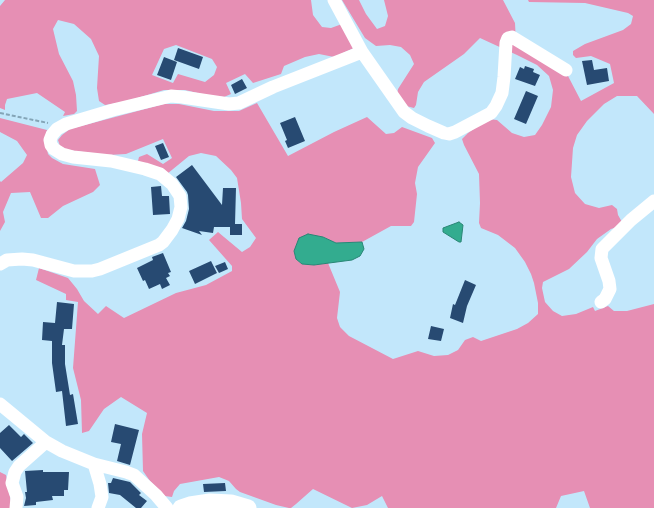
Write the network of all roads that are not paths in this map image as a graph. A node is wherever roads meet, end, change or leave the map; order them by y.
1 (334, 0) edge
2 (362, 52) junction
3 (566, 70) dead end
4 (654, 202) edge
5 (0, 264) edge
6 (601, 302) dead end
7 (0, 404) edge
8 (46, 442) junction
9 (94, 464) junction
10 (16, 508) edge
11 (98, 508) edge
12 (167, 508) edge
13 (181, 508) edge
14 (248, 508) edge

1 - 2 street
2 - 3 street
2 - 5 street
4 - 6 street
7 - 8 street
8 - 9 street
8 - 10 street
9 - 11 street
9 - 12 street
13 - 14 main road

